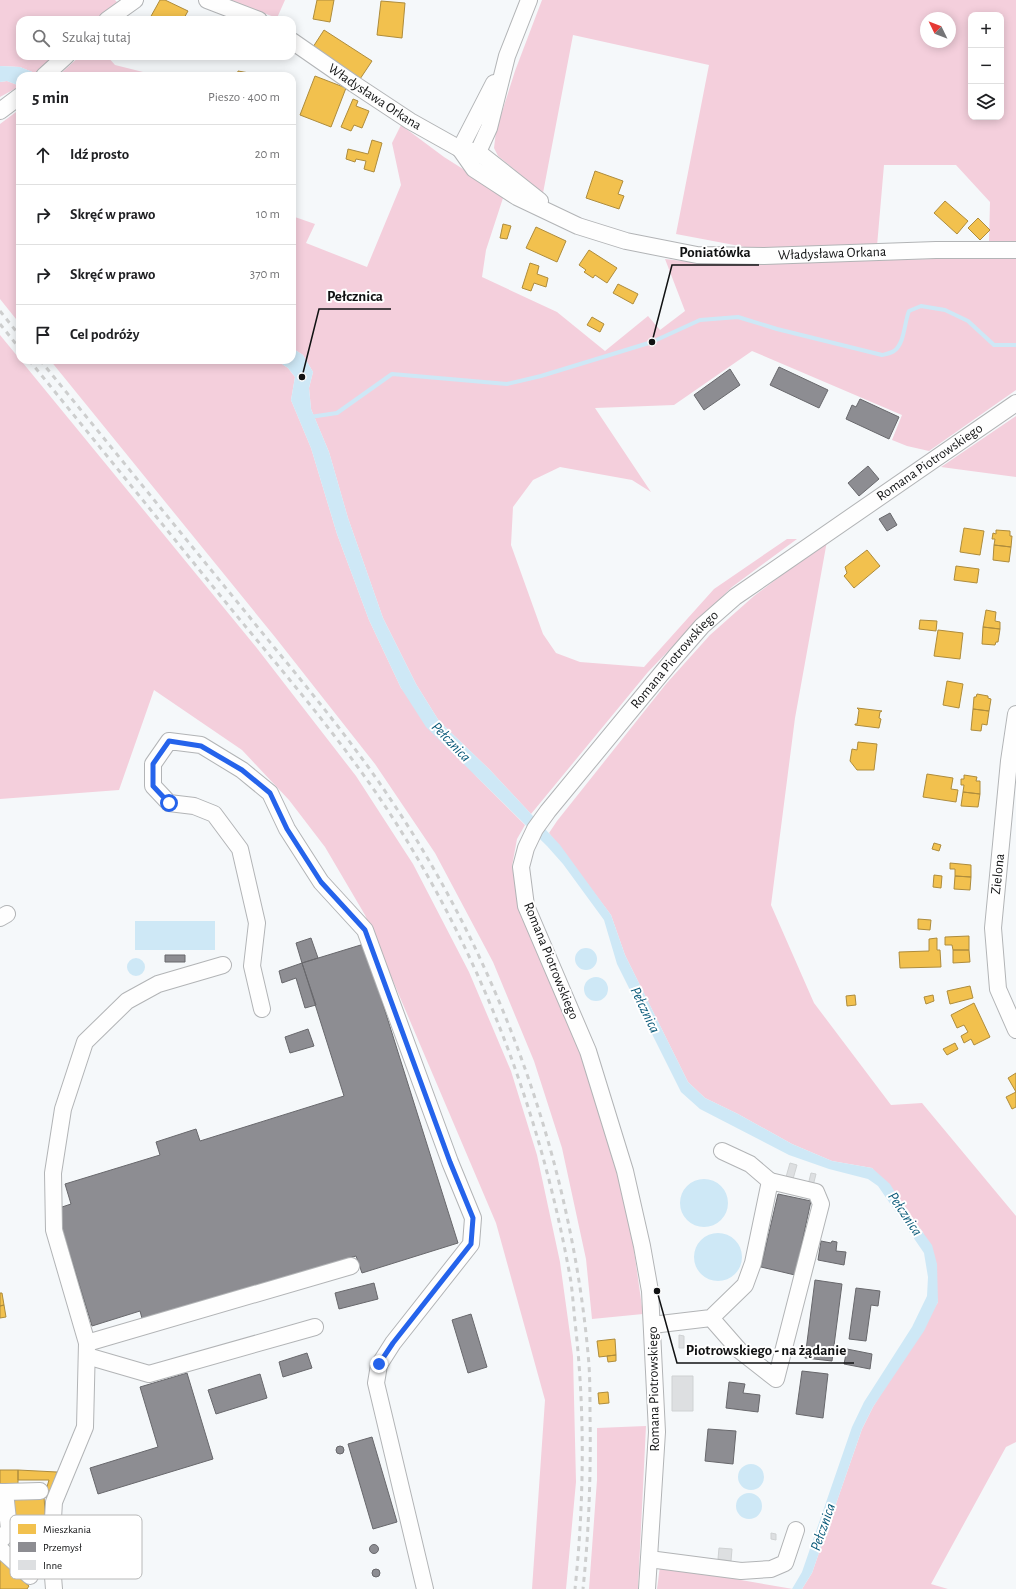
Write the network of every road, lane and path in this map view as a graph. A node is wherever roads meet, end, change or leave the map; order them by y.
1 (135, 0) edge
2 (207, 0) edge
3 (529, 0) edge
4 (113, 16) edge
5 (249, 16) edge
6 (296, 44) edge
7 (507, 56) junction
8 (62, 60) edge
9 (49, 72) edge
10 (16, 99) edge
11 (0, 111) edge
12 (460, 149) junction
13 (478, 152) junction
14 (558, 217) junction
15 (1016, 250) edge
16 (1016, 403) edge
17 (1016, 714) edge
18 (223, 965) dead end
19 (262, 1009) dead end
20 (1016, 1030) edge
21 (722, 1151) dead end
22 (770, 1181) junction
23 (351, 1266) dead end
24 (711, 1318) junction
25 (652, 1325) junction
26 (315, 1327) dead end
27 (87, 1349) junction
28 (40, 1491) dead end
29 (2, 1492) edge
30 (53, 1515) edge
31 (796, 1530) dead end
32 (0, 1538) edge
33 (0, 1549) edge
34 (10, 1558) edge
35 (649, 1559) junction
36 (53, 1579) edge
37 (54, 1589) edge
38 (425, 1589) edge
39 (648, 1589) edge

1 - 4 street
2 - 5 street
3 - 7 street
6 - 12 street, Władysława Orkana
7 - 12 street
7 - 13 street
8 - 9 street
10 - 11 street
12 - 13 street, Władysława Orkana
12 - 14 street, Władysława Orkana
13 - 14 street, Władysława Orkana
14 - 15 street, Władysława Orkana
16 - 25 street, Romana Piotrowskiego
17 - 20 street, Zielona
18 - 27 street
19 - 38 street
21 - 22 street
22 - 24 street
22 - 24 street
23 - 27 street
24 - 25 street
25 - 35 street, Romana Piotrowskiego
26 - 27 street
27 - 30 street
28 - 29 street
29 - 32 street
31 - 35 street
33 - 34 street
35 - 39 street, Romana Piotrowskiego
36 - 37 street

